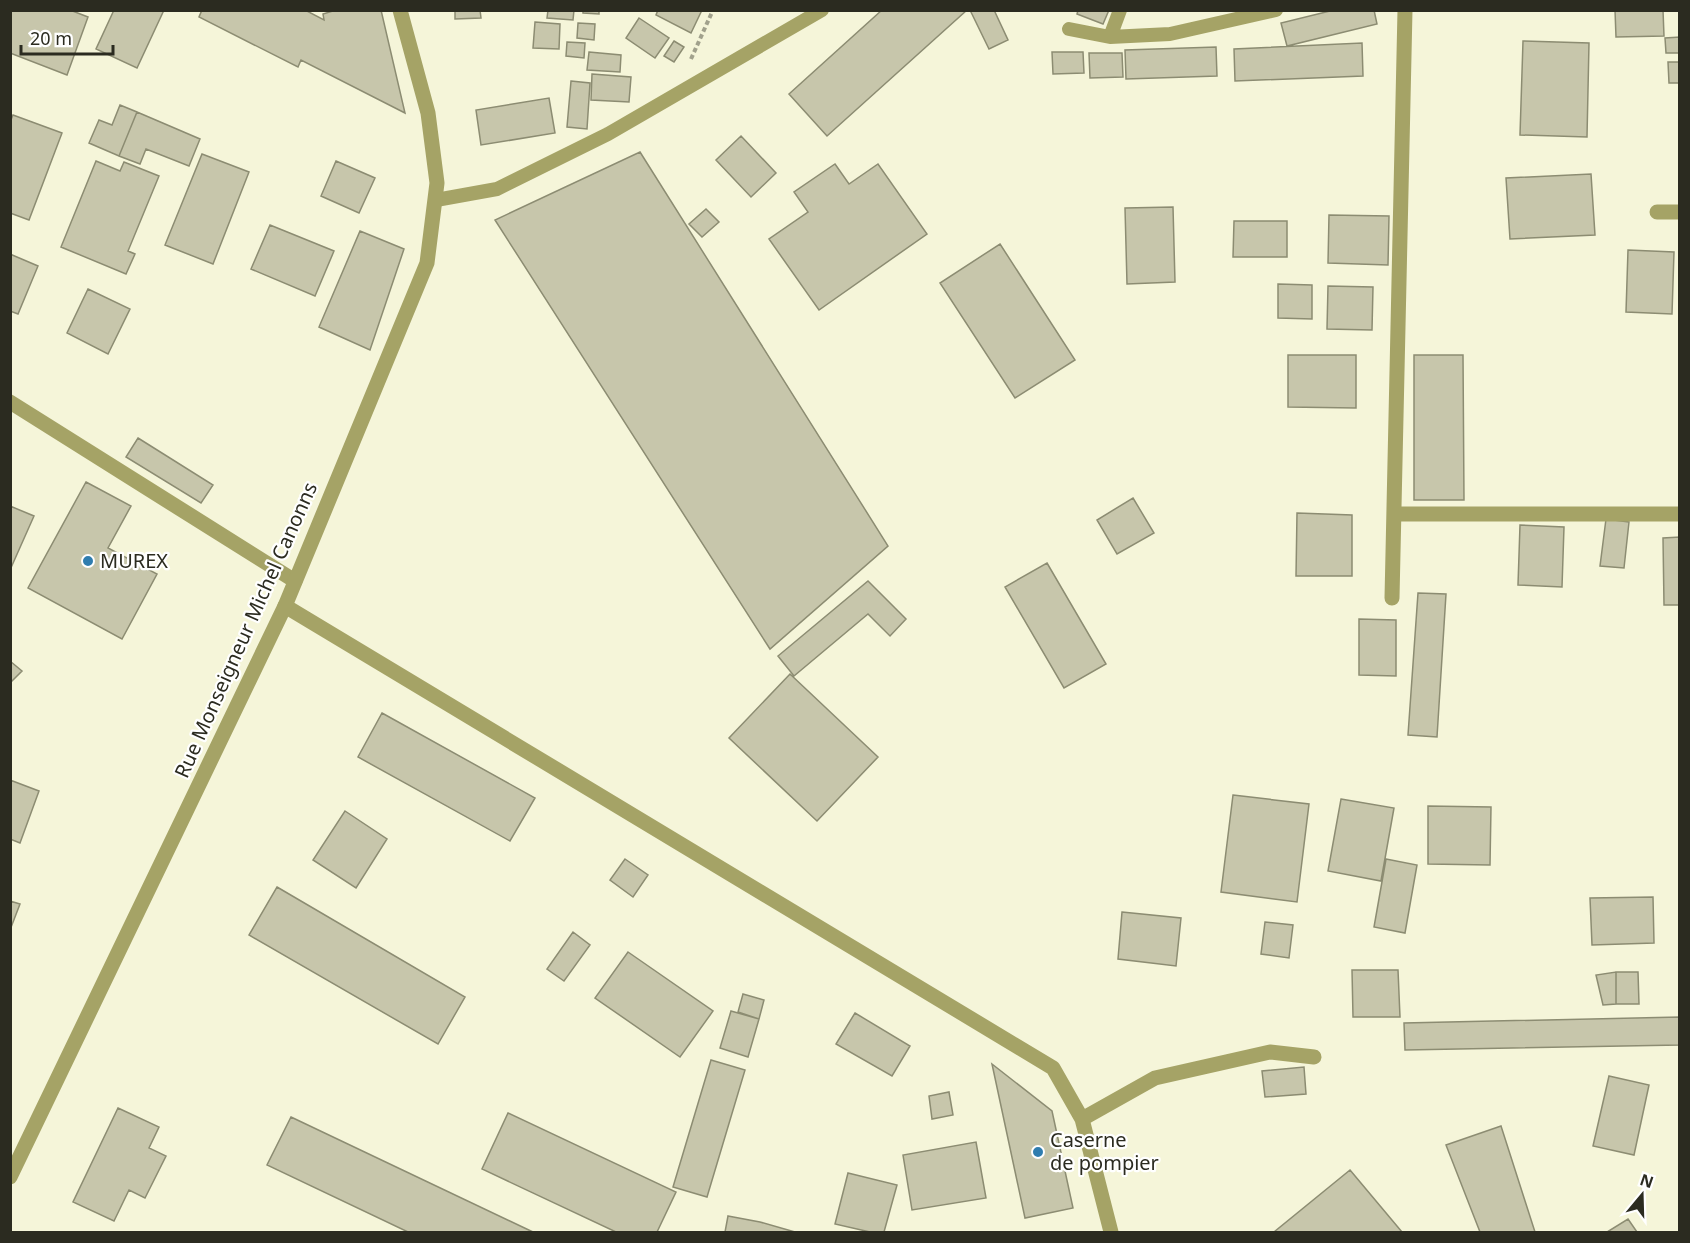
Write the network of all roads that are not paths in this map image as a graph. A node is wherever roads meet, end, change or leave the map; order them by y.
1 (400, 10) edge
2 (822, 10) edge
3 (1120, 10) edge
4 (1276, 10) edge
5 (1406, 10) edge
6 (1069, 29) dead end
7 (1110, 37) junction
8 (436, 200) junction
9 (1657, 212) dead end
10 (1680, 212) edge
11 (10, 402) edge
12 (1395, 514) junction
13 (1680, 514) edge
14 (295, 581) junction
15 (1392, 598) dead end
16 (285, 606) junction
17 (1314, 1057) dead end
18 (1082, 1119) junction
19 (10, 1177) edge
20 (1110, 1233) edge

1 - 8 street, Rue Monseigneur Michel Canonns
2 - 8 lane
3 - 7 lane
4 - 7 lane
5 - 12 street
6 - 7 lane
8 - 14 street, Rue Monseigneur Michel Canonns
9 - 10 street
11 - 14 street
12 - 13 street
12 - 15 street
14 - 16 street, Rue Monseigneur Michel Canonns
16 - 18 street
16 - 19 street, Rue Monseigneur Michel Canonns
17 - 18 street
18 - 20 street

